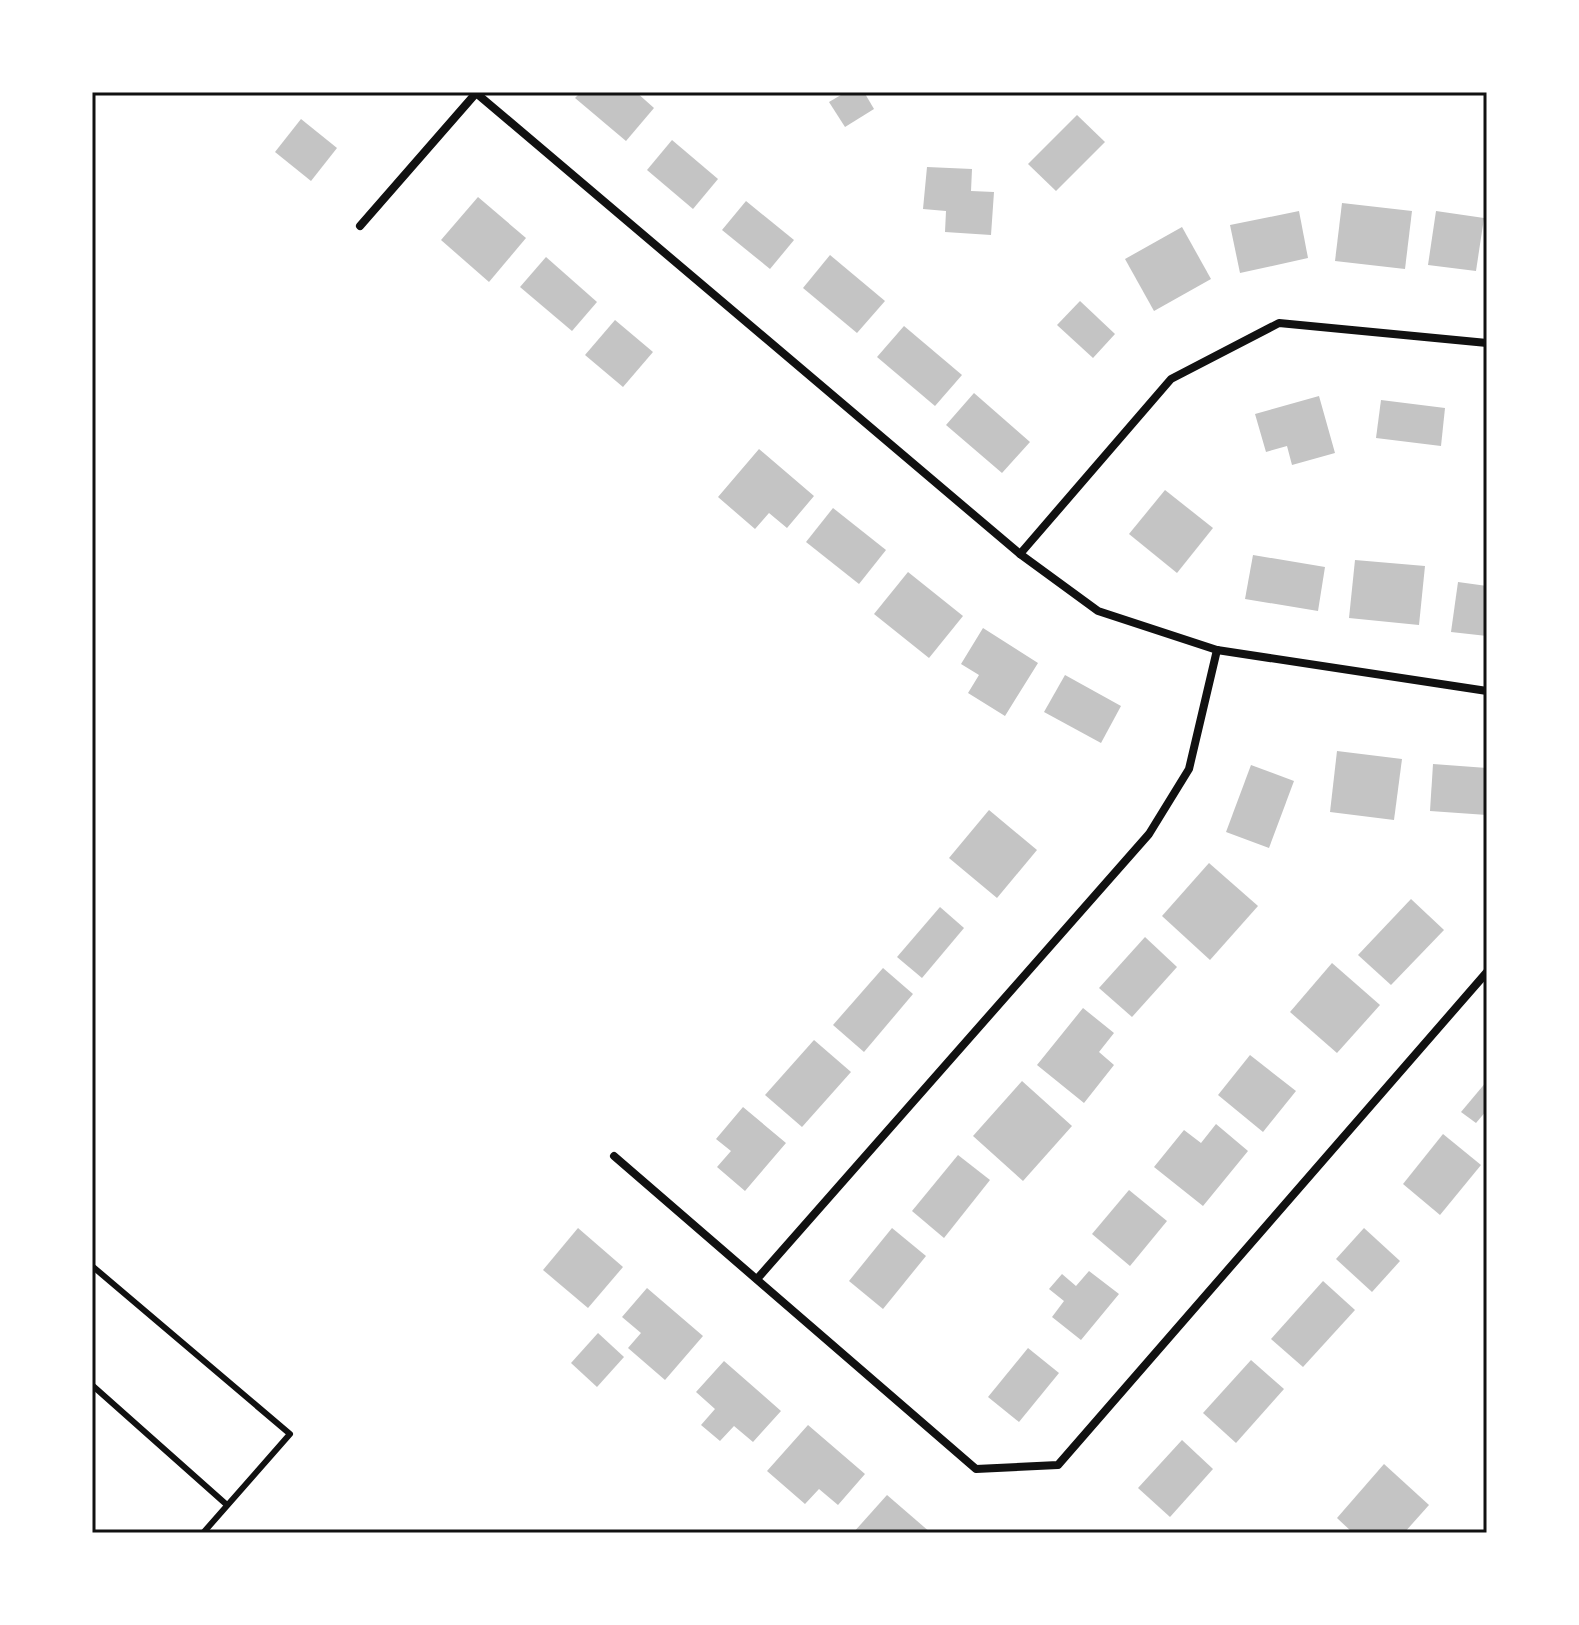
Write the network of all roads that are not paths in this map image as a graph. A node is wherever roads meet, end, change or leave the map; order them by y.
1 (477, 93) edge
2 (360, 226) dead end
3 (1487, 343) edge
4 (1020, 554) junction
5 (1217, 650) junction
6 (1487, 691) edge
7 (1487, 972) edge
8 (614, 1156) dead end
9 (92, 1266) edge
10 (757, 1279) junction
11 (92, 1385) edge
12 (227, 1505) junction
13 (203, 1533) edge

1 - 2 street
1 - 4 street
3 - 4 street
4 - 5 street
5 - 6 street
5 - 10 street
7 - 10 street
8 - 10 street
9 - 12 lane
11 - 12 lane
12 - 13 lane

